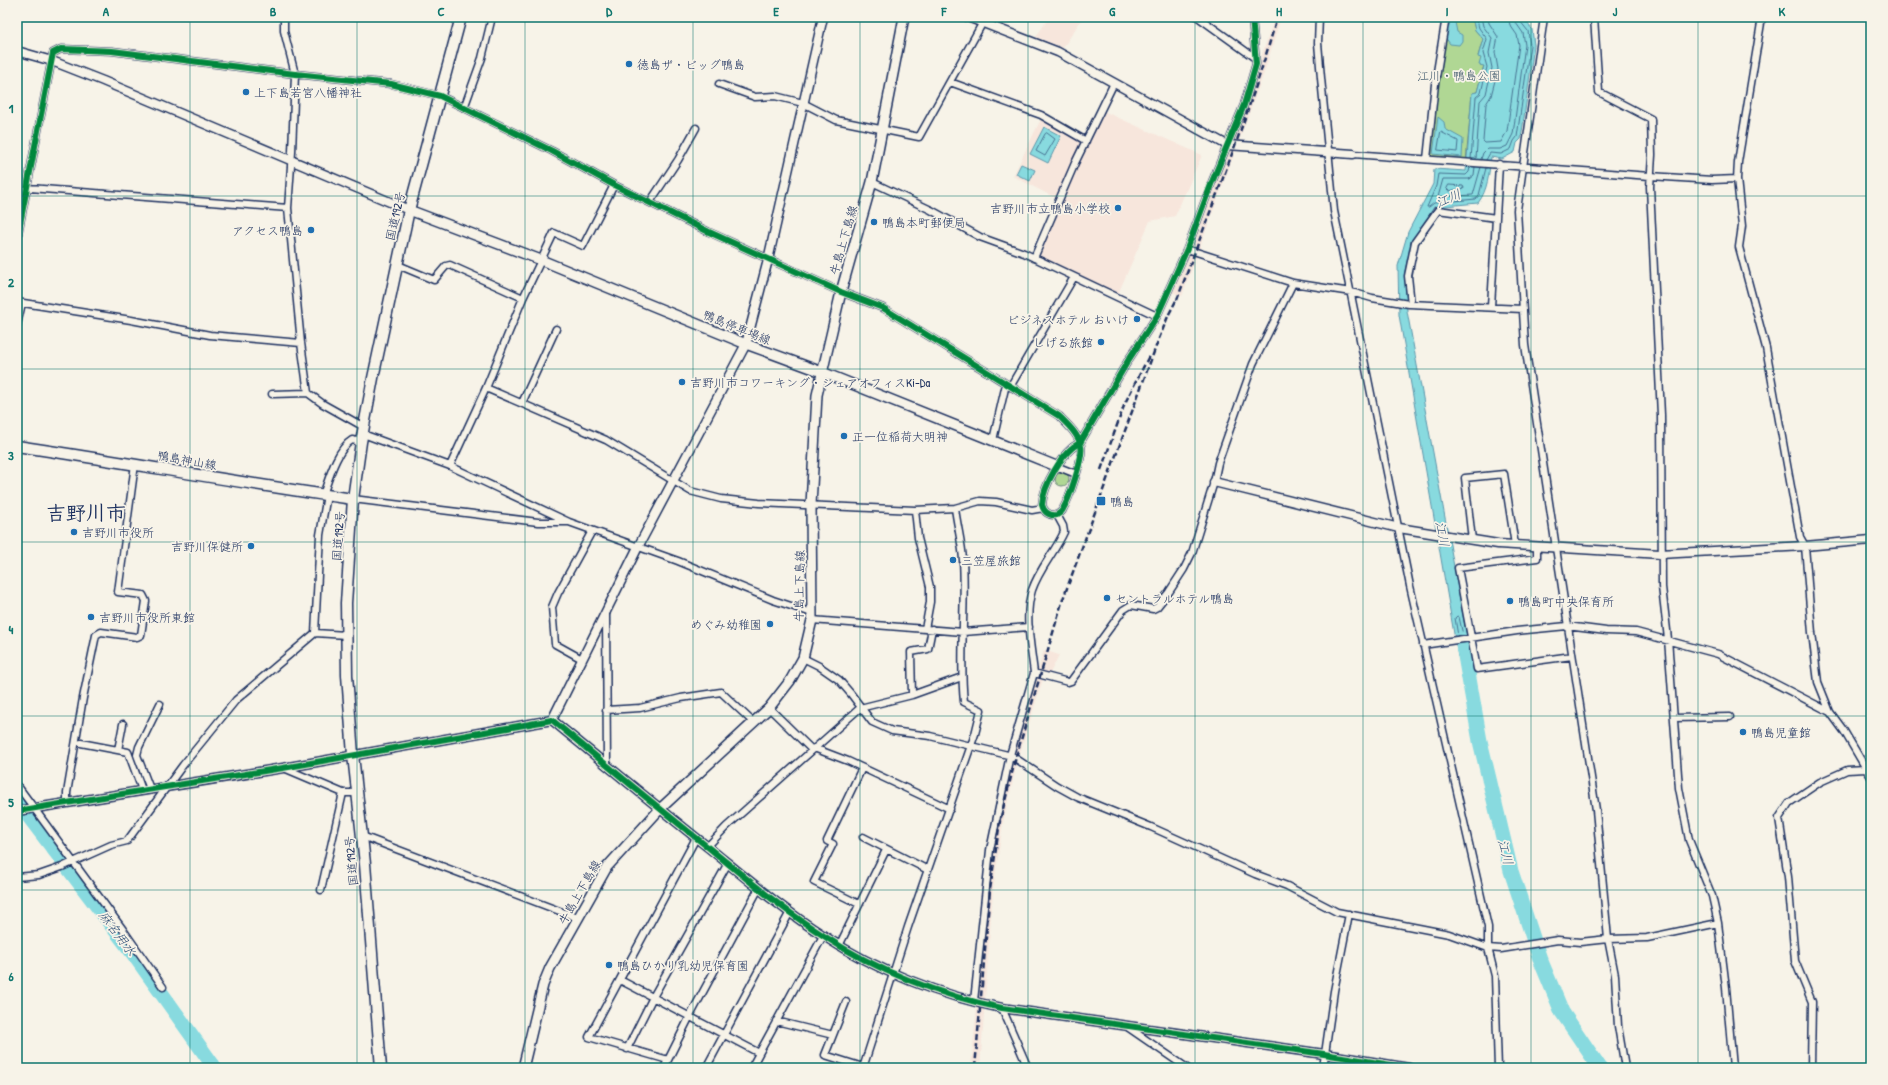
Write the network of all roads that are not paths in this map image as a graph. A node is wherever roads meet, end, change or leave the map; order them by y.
1 (284, 17) edge
2 (461, 17) edge
3 (492, 17) edge
4 (823, 17) edge
5 (904, 17) edge
6 (968, 17) edge
7 (1198, 17) edge
8 (1252, 17) edge
9 (1320, 17) edge
10 (1446, 17) edge
11 (1544, 17) edge
12 (1594, 17) edge
13 (1762, 17) edge
14 (981, 20) edge
15 (17, 51) edge
16 (1255, 58) junction
17 (52, 61) junction
18 (295, 74) junction
19 (950, 82) junction
20 (1114, 83) junction
21 (719, 84) dead end
22 (440, 96) junction
23 (803, 103) junction
24 (464, 108) junction
25 (696, 128) dead end
26 (882, 130) junction
27 (1086, 141) junction
28 (1228, 145) junction
29 (1329, 153) junction
30 (1352, 154) joint
31 (1426, 159) junction
32 (292, 160) junction
33 (1497, 164) junction
34 (1522, 166) junction
35 (1650, 176) junction
36 (1737, 179) junction
37 (872, 182) junction
38 (614, 185) junction
39 (17, 187) edge
40 (28, 188) junction
41 (650, 202) junction
42 (288, 208) junction
43 (409, 210) junction
44 (1496, 218) junction
45 (17, 239) edge
46 (1187, 249) junction
47 (1034, 258) junction
48 (541, 260) junction
49 (768, 260) junction
50 (398, 265) junction
51 (1074, 277) junction
52 (1293, 283) junction
53 (841, 292) junction
54 (1351, 292) junction
55 (523, 298) junction
56 (19, 303) edge
57 (1410, 304) junction
58 (1491, 307) junction
59 (1523, 308) junction
60 (1157, 316) junction
61 (17, 325) edge
62 (556, 329) dead end
63 (301, 343) junction
64 (746, 344) junction
65 (822, 372) junction
66 (1008, 385) junction
67 (486, 388) junction
68 (308, 393) junction
69 (272, 394) dead end
70 (522, 403) junction
71 (363, 434) junction
72 (992, 440) junction
73 (1080, 443) junction
74 (17, 446) edge
75 (135, 464) junction
76 (450, 466) junction
77 (1056, 466) junction
78 (1076, 474) junction
79 (674, 482) junction
80 (1214, 482) junction
81 (325, 495) junction
82 (353, 499) junction
83 (811, 505) junction
84 (955, 508) junction
85 (1043, 508) junction
86 (915, 510) junction
87 (1056, 514) junction
88 (569, 522) junction
89 (1399, 528) junction
90 (592, 531) junction
91 (1472, 540) junction
92 (1871, 540) edge
93 (1515, 545) junction
94 (1805, 546) junction
95 (638, 547) junction
96 (1537, 547) junction
97 (1555, 548) junction
98 (1660, 554) junction
99 (606, 611) junction
100 (812, 616) junction
101 (1567, 626) junction
102 (1029, 627) junction
103 (928, 629) junction
104 (963, 632) junction
105 (315, 633) junction
106 (346, 635) junction
107 (1471, 639) junction
108 (1668, 640) junction
109 (1424, 645) junction
110 (1572, 656) junction
111 (803, 658) junction
112 (582, 659) junction
113 (1034, 673) junction
114 (962, 677) junction
115 (912, 695) junction
116 (160, 704) dead end
117 (769, 708) junction
118 (860, 708) junction
119 (606, 710) junction
120 (1830, 712) junction
121 (1730, 717) dead end
122 (1674, 718) junction
123 (552, 720) junction
124 (754, 722) junction
125 (123, 724) dead end
126 (81, 744) dead end
127 (970, 746) junction
128 (813, 749) junction
129 (118, 750) junction
130 (353, 755) junction
131 (1010, 755) junction
132 (607, 766) junction
133 (283, 768) junction
134 (862, 768) junction
135 (1866, 769) junction
136 (1871, 777) edge
137 (17, 785) edge
138 (167, 786) junction
139 (146, 789) junction
140 (358, 792) junction
141 (344, 793) junction
142 (67, 803) junction
143 (31, 809) junction
144 (660, 809) junction
145 (950, 809) junction
146 (17, 811) edge
147 (362, 836) junction
148 (863, 837) dead end
149 (696, 838) junction
150 (707, 847) junction
151 (886, 850) junction
152 (72, 863) junction
153 (728, 863) junction
154 (928, 870) junction
155 (17, 877) edge
156 (759, 888) junction
157 (320, 890) dead end
158 (860, 904) junction
159 (790, 912) junction
160 (1348, 914) junction
161 (578, 918) junction
162 (1718, 923) junction
163 (824, 936) junction
164 (1608, 939) junction
165 (839, 946) junction
166 (1488, 948) junction
167 (893, 974) junction
168 (620, 980) junction
169 (163, 987) dead end
170 (653, 997) junction
171 (974, 1001) junction
172 (846, 1002) dead end
173 (1002, 1008) junction
174 (690, 1016) junction
175 (776, 1021) junction
176 (1125, 1026) junction
177 (724, 1034) junction
178 (833, 1035) junction
179 (627, 1049) junction
180 (759, 1053) junction
181 (1324, 1054) junction
182 (668, 1060) junction
183 (863, 1067) edge
184 (382, 1068) edge
185 (523, 1068) edge
186 (664, 1068) edge
187 (706, 1068) edge
188 (751, 1068) edge
189 (1028, 1068) edge
190 (1187, 1068) edge
191 (1323, 1068) edge
192 (1410, 1068) edge
193 (1498, 1068) edge
194 (1625, 1068) edge
195 (1733, 1068) edge
196 (1811, 1068) edge

1 - 18 street
2 - 22 main road, 国道192号
3 - 24 street
4 - 23 street
5 - 26 main road, 牛島上下島線
6 - 14 street
7 - 16 street
8 - 16 street
9 - 29 street
10 - 31 street
11 - 34 street
12 - 35 street
13 - 36 street
14 - 19 street
14 - 20 street
15 - 17 street
16 - 28 street
17 - 18 street
17 - 32 street
17 - 40 street
18 - 22 street
18 - 32 street
19 - 26 street
19 - 27 street
20 - 27 street
20 - 28 street
21 - 23 street
22 - 24 street
22 - 43 main road, 国道192号
23 - 26 street
23 - 49 street
24 - 38 street
25 - 41 street
26 - 37 main road, 牛島上下島線
27 - 47 street
28 - 29 street
28 - 46 street
29 - 30 street
29 - 54 street
30 - 31 street
31 - 33 street
32 - 42 street
32 - 43 street
33 - 34 street
33 - 44 street
34 - 35 street
34 - 59 street
35 - 36 street
35 - 98 street
36 - 94 street
37 - 47 street
37 - 53 main road, 牛島上下島線
38 - 41 street
38 - 48 street
39 - 40 street
40 - 42 street
40 - 45 street
41 - 49 street
42 - 63 street
43 - 48 main road, 鴨島停車場線
43 - 50 main road, 国道192号
44 - 57 street
44 - 58 street
46 - 52 street
46 - 60 street
47 - 51 street
48 - 55 street
48 - 64 main road, 鴨島停車場線
49 - 53 street
49 - 64 street
50 - 55 street
50 - 71 main road, 国道192号
51 - 60 street
51 - 66 street
52 - 54 street
52 - 80 street
53 - 65 main road, 牛島上下島線
53 - 66 street
54 - 57 street
54 - 89 street
55 - 67 street
56 - 61 street
56 - 63 street
57 - 58 street
58 - 59 street
59 - 97 street
60 - 73 street
62 - 70 street
63 - 68 street
64 - 65 main road, 鴨島停車場線
64 - 79 street
65 - 72 main road, 鴨島停車場線
65 - 83 main road, 牛島上下島線
66 - 72 street
66 - 73 street
67 - 70 street
67 - 76 street
68 - 69 street
68 - 71 street
70 - 79 street
71 - 76 street
71 - 81 street
71 - 82 main road, 国道192号
72 - 77 main road, 鴨島停車場線
73 - 77 street
73 - 78 street
74 - 75 main road, 鴨島神山線
75 - 81 main road, 鴨島神山線
75 - 142 street
76 - 88 street
77 - 78 street
77 - 85 street
78 - 87 street
79 - 83 street
79 - 95 street
80 - 89 street
80 - 113 street
81 - 82 main road, 鴨島神山線
81 - 105 street
82 - 88 street
82 - 106 main road, 国道192号
83 - 86 street
83 - 100 main road, 牛島上下島線
84 - 85 street
84 - 86 street
84 - 104 street
85 - 87 street
86 - 103 street
87 - 102 street
88 - 90 street
89 - 91 street
89 - 109 street
90 - 95 street
90 - 112 street
91 - 93 street
91 - 93 street
92 - 94 street
93 - 96 street
94 - 98 street
94 - 120 street
95 - 99 street
95 - 100 street
96 - 97 street
96 - 107 street
97 - 98 street
97 - 101 street
98 - 108 street
99 - 112 street
99 - 119 street
100 - 103 street
100 - 111 main road, 牛島上下島線
101 - 107 street
101 - 108 street
101 - 110 street
102 - 104 street
102 - 113 street
103 - 104 street
103 - 115 street
104 - 114 street
105 - 106 street
105 - 138 street
106 - 130 main road, 国道192号
107 - 109 street
107 - 110 street
108 - 120 street
108 - 122 street
109 - 166 street
110 - 164 street
111 - 117 main road, 牛島上下島線
111 - 118 street
112 - 123 street
113 - 131 street
114 - 115 street
114 - 127 street
115 - 118 street
116 - 139 street
117 - 124 main road, 牛島上下島線
117 - 128 street
118 - 127 street
118 - 128 street
119 - 124 street
119 - 132 street
120 - 135 street
121 - 122 street
122 - 162 street
123 - 130 street
123 - 132 street
124 - 144 main road, 牛島上下島線
125 - 129 street
126 - 129 street
127 - 131 street
127 - 145 street
128 - 134 street
128 - 150 street
129 - 139 street
130 - 133 street
130 - 140 main road, 国道192号
131 - 160 street
131 - 171 street
132 - 144 street
133 - 138 street
133 - 141 street
134 - 145 street
134 - 158 street
135 - 136 street
135 - 196 street
137 - 143 street
138 - 139 street
138 - 152 street
139 - 142 street
140 - 141 street
140 - 147 main road, 国道192号
141 - 157 street
142 - 143 street
143 - 146 street
143 - 152 street
144 - 149 street
144 - 161 main road, 牛島上下島線
145 - 154 street
147 - 161 street
147 - 184 main road, 国道192号
148 - 151 street
149 - 150 street
149 - 168 street
150 - 153 street
151 - 154 street
151 - 158 street
152 - 155 street
152 - 169 street
153 - 156 street
153 - 170 street
154 - 167 street
156 - 159 street
156 - 174 street
158 - 165 street
159 - 163 street
159 - 177 street
160 - 166 street
160 - 181 street
161 - 185 main road, 牛島上下島線
162 - 164 street
162 - 195 street
163 - 165 street
163 - 175 street
164 - 166 street
164 - 194 street
165 - 167 street
166 - 193 street
167 - 171 street
167 - 183 street
168 - 170 street
168 - 179 street
170 - 174 street
170 - 179 street
171 - 173 street
172 - 178 street
173 - 176 street
173 - 189 street
174 - 177 street
174 - 182 street
175 - 178 street
175 - 180 street
176 - 181 street
176 - 190 street
177 - 180 street
177 - 187 street
178 - 183 street
179 - 182 street
180 - 188 street
181 - 191 street
181 - 192 street
182 - 186 street

